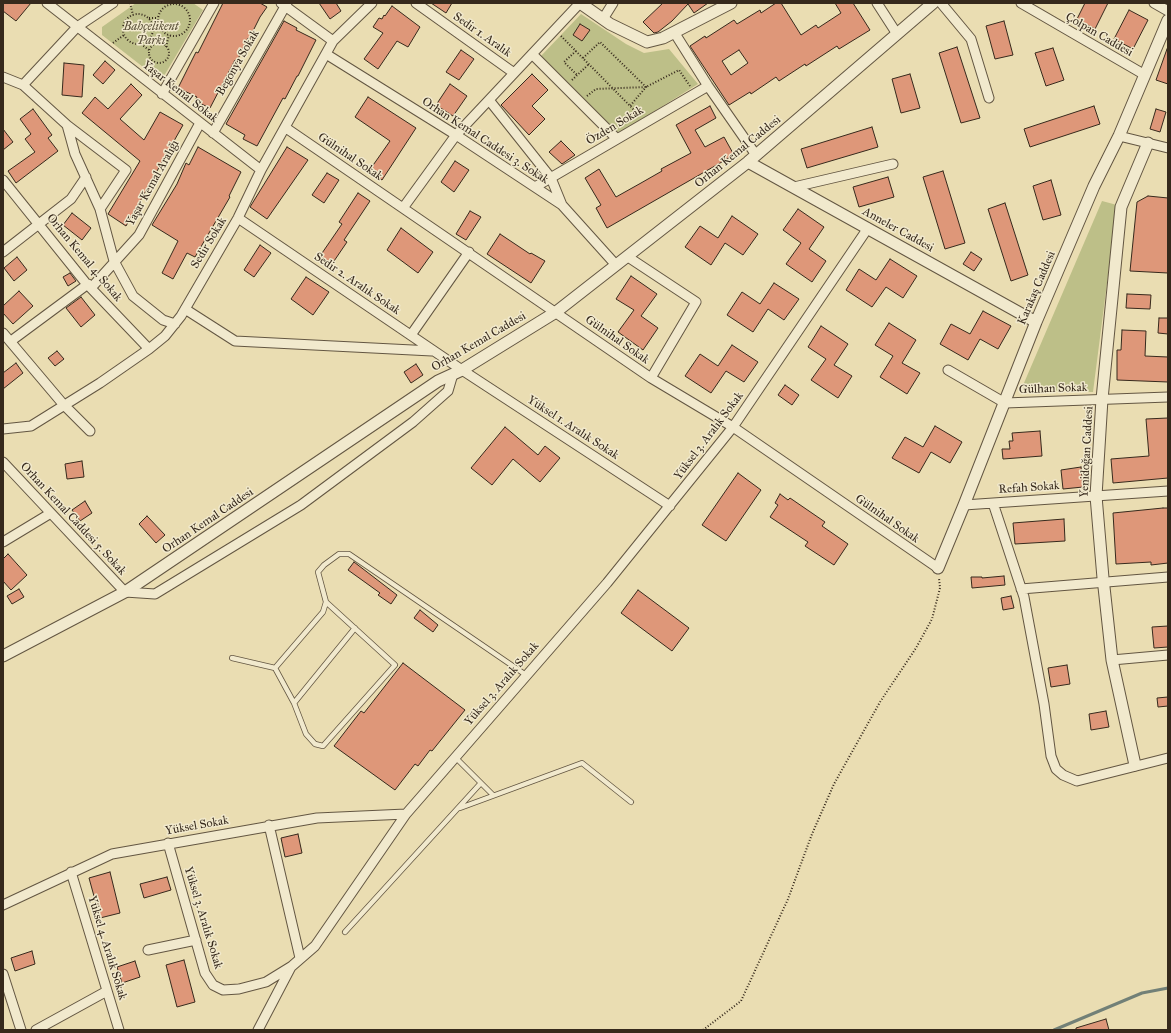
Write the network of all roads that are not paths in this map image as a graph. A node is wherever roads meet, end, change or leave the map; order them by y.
1 (47, 3) edge
2 (113, 3) edge
3 (214, 3) edge
4 (372, 3) edge
5 (416, 3) edge
6 (580, 3) edge
7 (613, 3) edge
8 (731, 3) edge
9 (877, 3) edge
10 (933, 3) edge
11 (941, 3) edge
12 (1021, 3) edge
13 (1154, 3) edge
14 (284, 4) edge
15 (1168, 11) edge
16 (603, 19) junction
17 (1168, 20) edge
18 (77, 26) junction
19 (674, 32) junction
20 (898, 34) junction
21 (333, 41) junction
22 (326, 54) junction
23 (532, 54) junction
24 (514, 73) junction
25 (1145, 75) junction
26 (5, 76) edge
27 (705, 82) junction
28 (23, 85) junction
29 (162, 94) junction
30 (989, 98) dead end
31 (489, 100) junction
32 (200, 123) junction
33 (67, 125) junction
34 (286, 128) junction
35 (213, 133) junction
36 (456, 136) junction
37 (1119, 136) junction
38 (617, 139) junction
39 (1148, 143) junction
40 (1168, 148) edge
41 (752, 158) junction
42 (893, 164) dead end
43 (261, 170) junction
44 (86, 177) junction
45 (551, 178) junction
46 (3, 180) edge
47 (535, 187) junction
48 (794, 187) junction
49 (562, 205) junction
50 (403, 208) junction
51 (100, 209) junction
52 (238, 218) junction
53 (39, 224) junction
54 (868, 228) junction
55 (3, 252) edge
56 (468, 252) junction
57 (628, 257) junction
58 (114, 262) junction
59 (616, 265) junction
60 (89, 286) junction
61 (185, 309) junction
62 (556, 312) junction
63 (1036, 322) junction
64 (174, 324) junction
65 (3, 333) edge
66 (410, 335) junction
67 (10, 341) junction
68 (149, 349) junction
69 (433, 350) junction
70 (948, 370) dead end
71 (458, 372) junction
72 (651, 378) junction
73 (1168, 397) edge
74 (1102, 399) junction
75 (1005, 403) junction
76 (63, 404) junction
77 (734, 427) junction
78 (3, 429) edge
79 (90, 431) dead end
80 (3, 462) edge
81 (1168, 491) edge
82 (1096, 496) junction
83 (993, 503) junction
84 (964, 505) junction
85 (670, 506) junction
86 (51, 513) junction
87 (3, 542) edge
88 (938, 568) joint
89 (1168, 577) edge
90 (1103, 582) junction
91 (1022, 589) junction
92 (125, 592) junction
93 (326, 602) junction
94 (354, 628) junction
95 (1168, 655) edge
96 (3, 656) edge
97 (232, 658) dead end
98 (1112, 660) junction
99 (275, 668) junction
100 (526, 675) junction
101 (294, 703) junction
102 (455, 757) junction
103 (1168, 758) edge
104 (1135, 765) junction
105 (480, 784) junction
106 (493, 795) junction
107 (631, 802) dead end
108 (458, 808) junction
109 (406, 814) junction
110 (269, 825) junction
111 (168, 843) junction
112 (71, 872) junction
113 (3, 905) edge
114 (345, 932) dead end
115 (196, 940) junction
116 (148, 950) dead end
117 (300, 958) junction
118 (292, 966) junction
119 (3, 974) edge
120 (107, 991) junction
121 (21, 1030) edge
122 (36, 1030) edge
123 (119, 1030) edge
124 (258, 1030) edge

1 - 18 street, Yaşar Kemal Sokak
2 - 18 street
3 - 29 street
4 - 21 street, Sedir Sokak
5 - 24 street, Sedir 1. Aralık
6 - 16 street
6 - 23 street
7 - 16 street
8 - 19 street
9 - 20 street
10 - 20 street, Orhan Kemal Caddesi
11 - 30 street
12 - 25 street, Çolpan Caddesi
13 - 15 street
14 - 21 street
14 - 35 street, Begonya Sokak
16 - 19 street
17 - 25 street, Karakaş Caddesi
18 - 28 street
18 - 29 street, Yaşar Kemal Sokak
19 - 27 street
20 - 41 street, Orhan Kemal Caddesi
21 - 22 street, Sedir Sokak
22 - 34 street, Sedir Sokak
22 - 36 street, Orhan Kemal Caddesi 3. Sokak
23 - 24 street
23 - 38 street
24 - 31 street
25 - 37 street, Karakaş Caddesi
26 - 28 street
27 - 38 street, Özden Sokak
27 - 41 street
28 - 33 street
29 - 32 street, Yaşar Kemal Sokak
31 - 36 street
31 - 45 street
32 - 35 street, Yaşar Kemal Sokak
32 - 58 street, Yaşar Kemal Aralığı
33 - 44 street
33 - 51 street
34 - 43 street, Sedir Sokak
34 - 50 street, Gülnihal Sokak
35 - 43 street, Yaşar Kemal Sokak
36 - 47 street, Orhan Kemal Caddesi 3. Sokak
36 - 50 street
37 - 39 street
37 - 63 street, Karakaş Caddesi
38 - 45 street, Özden Sokak
39 - 40 street
39 - 74 street, Yenidoğan Caddesi
41 - 48 street, Anneler Caddesi
41 - 57 street, Orhan Kemal Caddesi
42 - 48 street
43 - 52 street, Sedir Sokak
44 - 51 street
44 - 53 street
45 - 47 street, Özden Sokak
45 - 49 street
46 - 53 street, Orhan Kemal 4. Sokak
47 - 49 street, Orhan Kemal Caddesi 3. Sokak
48 - 54 street, Anneler Caddesi
49 - 59 street, Orhan Kemal Caddesi 3. Sokak
50 - 56 street, Gülnihal Sokak
51 - 58 street
52 - 61 street, Sedir Sokak
52 - 66 street, Sedir 2. Aralık Sokak
53 - 55 street
53 - 60 street, Orhan Kemal 4. Sokak
54 - 63 street, Anneler Caddesi
54 - 77 street, Yüksel 3. Aralık Sokak
56 - 62 street, Gülnihal Sokak
56 - 66 street
57 - 59 street, Orhan Kemal Caddesi
57 - 72 street
58 - 60 street, Yaşar Kemal Aralığı
58 - 64 street
59 - 62 street, Orhan Kemal Caddesi
60 - 67 street, Yaşar Kemal Aralığı
60 - 68 street, Orhan Kemal 4. Sokak
61 - 64 street, Sedir Sokak
61 - 69 street
62 - 71 street, Orhan Kemal Caddesi
62 - 72 street, Gülnihal Sokak
63 - 75 street, Karakaş Caddesi
64 - 68 street, Sedir Sokak
65 - 67 street
66 - 69 street, Sedir 2. Aralık Sokak
67 - 76 street
68 - 76 street, Sedir Sokak
69 - 71 street, Sedir 2. Aralık Sokak
70 - 75 street, Gülhan Sokak
71 - 85 street, Yüksel 1. Aralık Sokak
71 - 92 street, Orhan Kemal Caddesi
71 - 92 street
72 - 77 street, Gülnihal Sokak
73 - 74 street, Gülhan Sokak
74 - 75 street, Gülhan Sokak
74 - 82 street, Yenidoğan Caddesi
75 - 84 street, Karakaş Caddesi
76 - 78 street, Sedir Sokak
76 - 79 street
77 - 85 street, Yüksel 3. Aralık Sokak
77 - 88 street, Gülnihal Sokak
80 - 86 street, Orhan Kemal Caddesi 5. Sokak
81 - 82 street, Refah Sokak
82 - 83 street, Refah Sokak
82 - 90 street, Yenidoğan Caddesi
83 - 84 street, Refah Sokak
83 - 91 street
84 - 88 street, Karakaş Caddesi
85 - 100 street, Yüksel 3. Aralık Sokak
86 - 87 street
86 - 92 street, Orhan Kemal Caddesi 5. Sokak
89 - 90 street
90 - 91 street
90 - 98 street, Yenidoğan Caddesi
91 - 104 street
92 - 96 street, Orhan Kemal Caddesi
93 - 94 lane
93 - 99 lane
93 - 100 lane
94 - 101 lane
94 - 101 lane
95 - 98 street
97 - 99 lane
98 - 104 street, Yenidoğan Caddesi
99 - 101 lane
100 - 102 street, Yüksel 3. Aralık Sokak
102 - 105 lane
102 - 109 street, Yüksel 3. Aralık Sokak
103 - 104 street
105 - 106 lane
105 - 108 lane
106 - 107 lane
106 - 108 lane
108 - 114 lane
109 - 110 street, Yüksel Sokak
109 - 117 street, Yüksel 3. Aralık Sokak
110 - 111 street, Yüksel Sokak
110 - 117 street
111 - 112 street, Yüksel Sokak
111 - 115 street, Yüksel 3. Aralık Sokak
112 - 113 street, Yüksel Sokak
112 - 120 street, Yüksel 4. Aralık Sokak
115 - 116 street
115 - 118 street, Yüksel 3. Aralık Sokak
117 - 118 street, Yüksel 3. Aralık Sokak
118 - 124 street
119 - 121 street
120 - 122 street
120 - 123 street, Yüksel 4. Aralık Sokak

